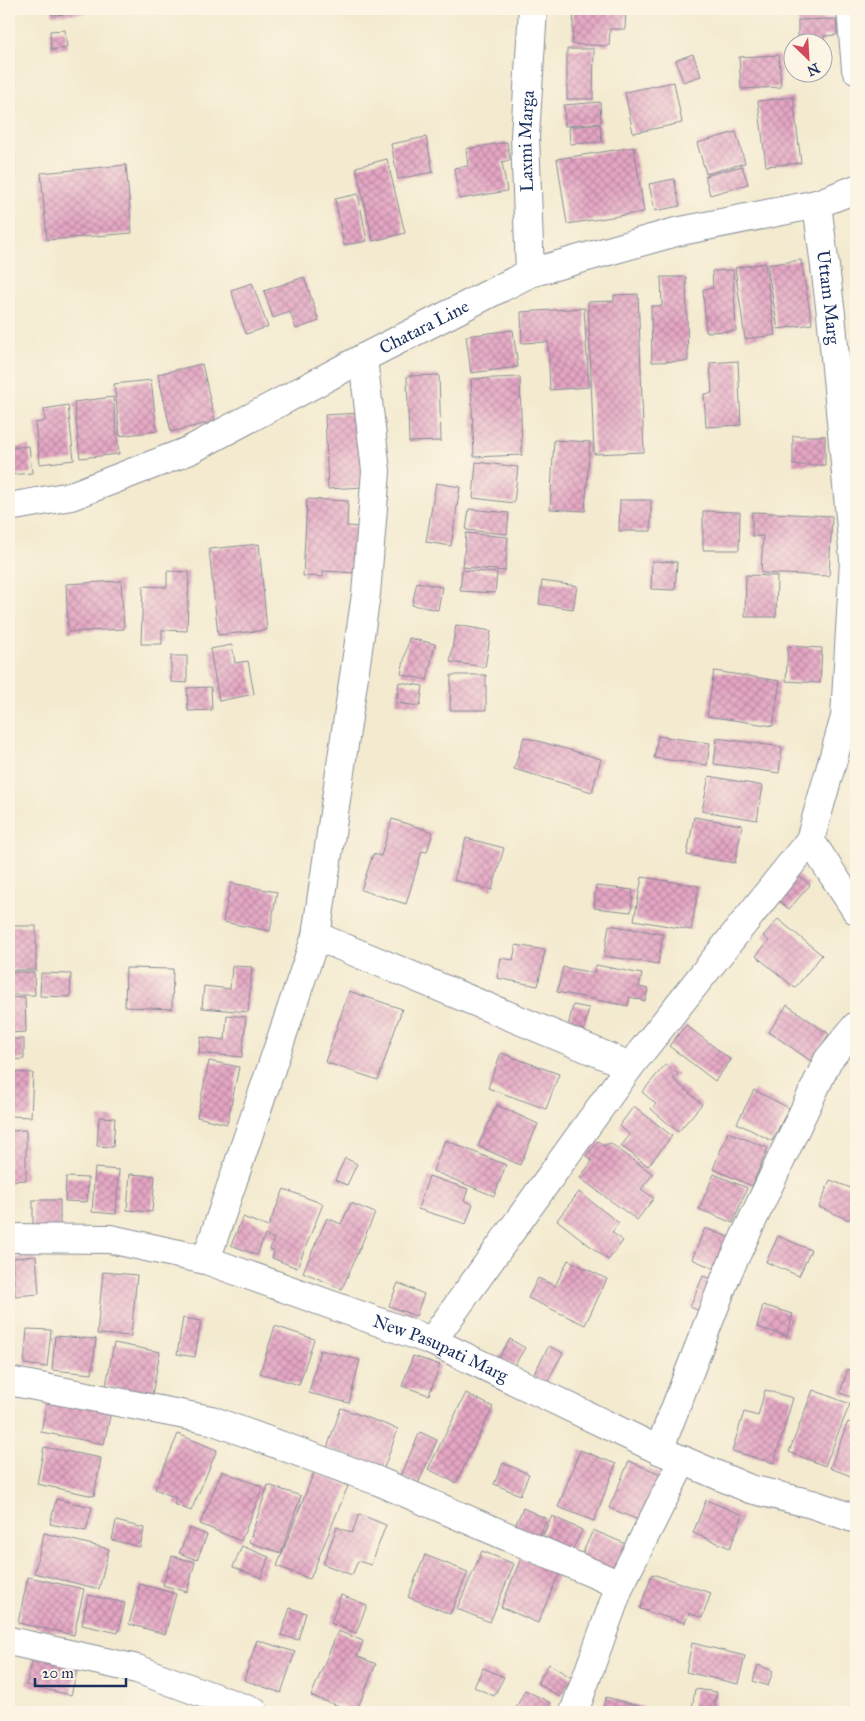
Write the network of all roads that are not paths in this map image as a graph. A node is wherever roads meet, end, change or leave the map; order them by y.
1 (533, 9) edge
2 (851, 9) edge
3 (856, 69) edge
4 (856, 188) edge
5 (817, 204) junction
6 (530, 273) junction
7 (363, 358) junction
8 (9, 507) edge
9 (810, 840) junction
10 (856, 910) edge
11 (316, 936) junction
12 (856, 1026) edge
13 (630, 1066) junction
14 (9, 1238) edge
15 (206, 1260) junction
16 (432, 1341) junction
17 (9, 1381) edge
18 (671, 1455) junction
19 (856, 1519) edge
20 (620, 1585) junction
21 (9, 1641) edge
22 (254, 1712) edge
23 (574, 1712) edge

1 - 6 street, Laxmi Marga
2 - 3 street
4 - 5 street, Chatara Line
5 - 6 street, Chatara Line
5 - 9 street, Uttam Marg
6 - 7 street, Chatara Line
7 - 8 street, Chatara Line
7 - 11 street
9 - 10 street
9 - 13 street
11 - 13 street
11 - 15 street
12 - 18 street
13 - 16 street
14 - 15 street, New Pasupati Marg
15 - 16 street, New Pasupati Marg
16 - 18 street, New Pasupati Marg
17 - 20 street
18 - 19 street, New Pasupati Marg
18 - 20 street
20 - 23 street
21 - 22 street

